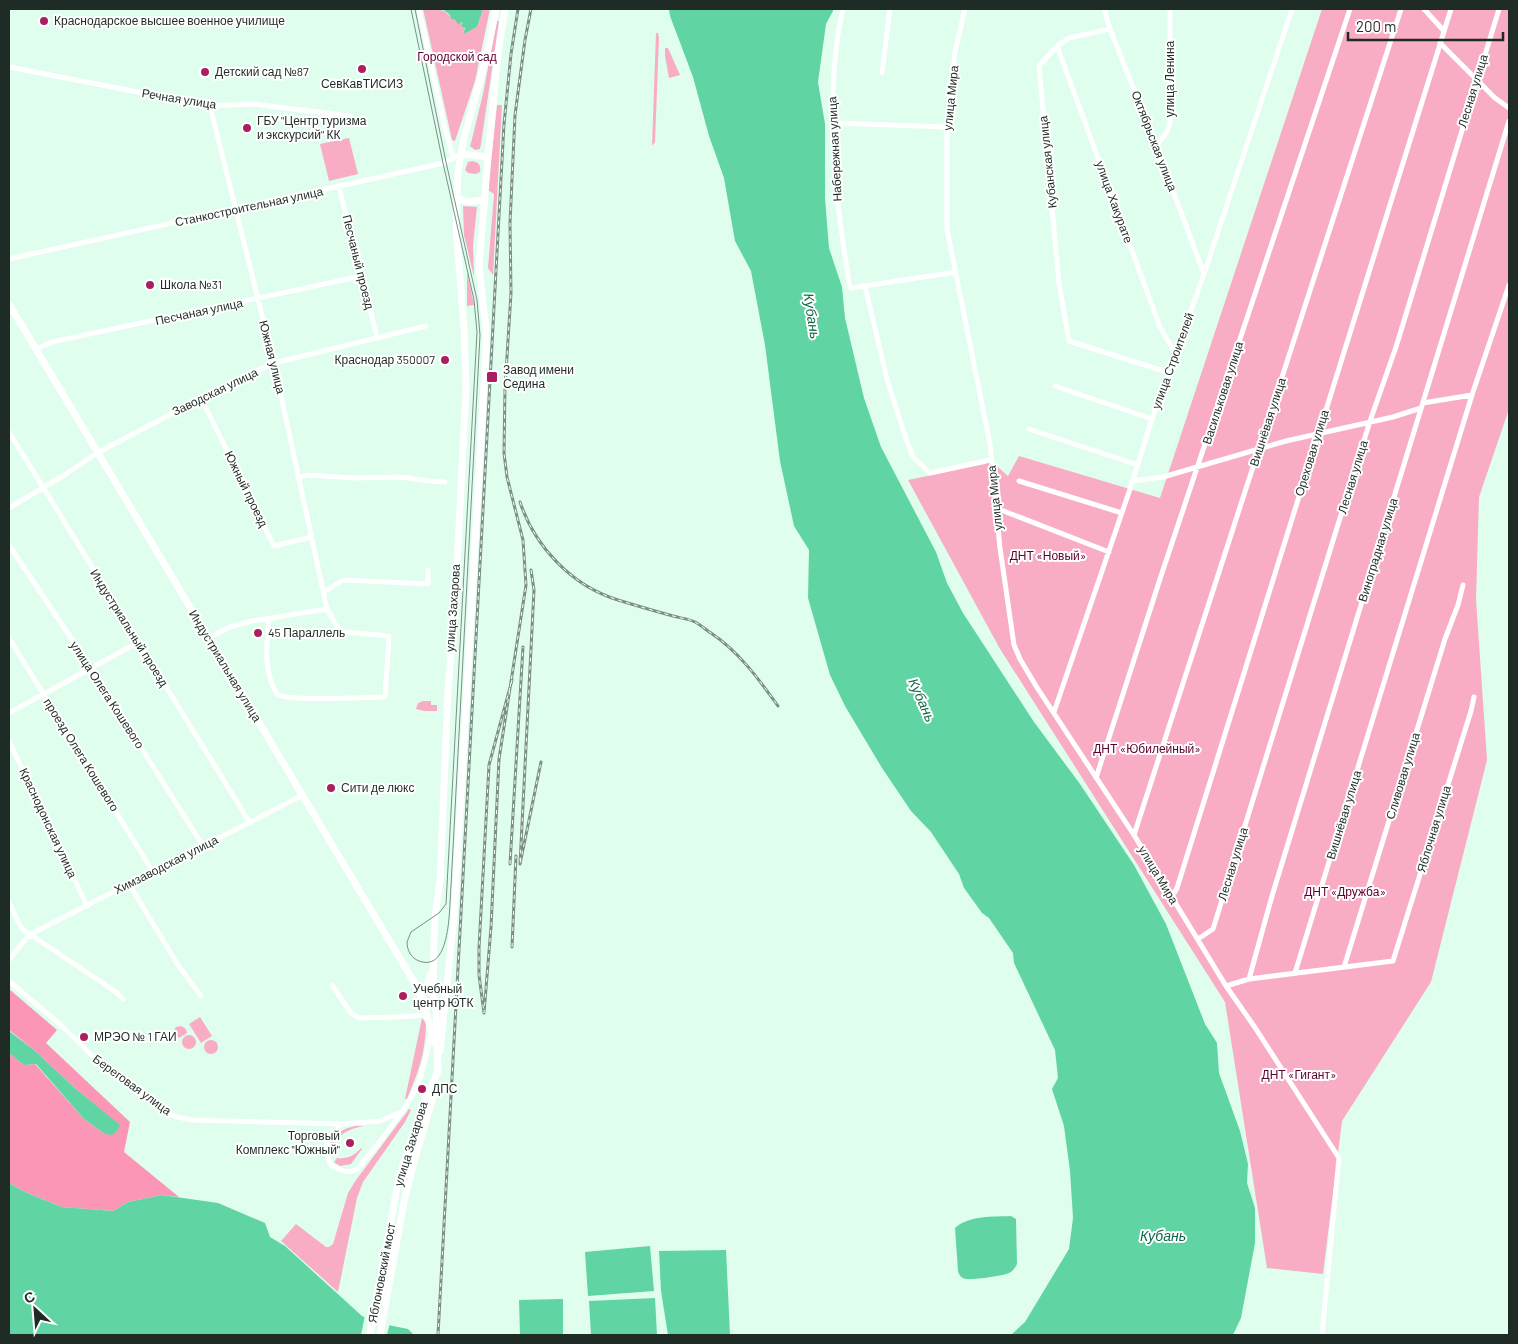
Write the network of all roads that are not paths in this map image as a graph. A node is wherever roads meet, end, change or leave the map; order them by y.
1 (419, 9) edge
2 (496, 9) edge
3 (505, 9) edge
4 (844, 9) edge
5 (890, 9) edge
6 (965, 9) edge
7 (1104, 9) edge
8 (1170, 9) edge
9 (1292, 9) edge
10 (1350, 9) edge
11 (1401, 9) edge
12 (1424, 9) edge
13 (1450, 9) edge
14 (1499, 9) edge
15 (1110, 29) junction
16 (1444, 31) junction
17 (1440, 43) junction
18 (1057, 46) junction
19 (9, 67) edge
20 (882, 73) dead end
21 (1477, 80) junction
22 (210, 106) junction
23 (1509, 108) edge
24 (350, 116) dead end
25 (1509, 121) edge
26 (834, 123) junction
27 (947, 127) junction
28 (1156, 145) junction
29 (462, 154) junction
30 (453, 157) junction
31 (488, 157) junction
32 (340, 187) junction
33 (457, 198) junction
34 (483, 200) junction
35 (235, 210) junction
36 (9, 259) edge
37 (956, 272) junction
38 (1204, 274) junction
39 (362, 276) junction
40 (1509, 285) edge
41 (865, 286) junction
42 (257, 299) junction
43 (9, 304) edge
44 (426, 326) dead end
45 (377, 337) junction
46 (36, 349) junction
47 (1176, 355) junction
48 (274, 363) junction
49 (1170, 373) junction
50 (1055, 386) dead end
51 (1472, 396) junction
52 (201, 398) junction
53 (1422, 405) junction
54 (1152, 419) junction
55 (1370, 421) junction
56 (1029, 429) dead end
57 (9, 432) edge
58 (1318, 434) junction
59 (1259, 450) junction
60 (97, 453) junction
61 (990, 460) junction
62 (1138, 465) junction
63 (1198, 466) junction
64 (298, 478) junction
65 (1019, 481) dead end
66 (1132, 481) junction
67 (445, 482) dead end
68 (42, 488) junction
69 (9, 508) edge
70 (996, 508) junction
71 (1122, 513) junction
72 (311, 537) junction
73 (9, 545) edge
74 (1109, 552) junction
75 (428, 570) dead end
76 (1463, 585) dead end
77 (324, 592) junction
78 (326, 610) junction
79 (269, 618) junction
80 (9, 638) edge
81 (208, 638) junction
82 (138, 643) junction
83 (91, 668) junction
84 (44, 695) junction
85 (1474, 697) dead end
86 (1054, 712) junction
87 (9, 713) edge
88 (9, 741) edge
89 (1096, 778) junction
90 (303, 795) junction
91 (250, 823) junction
92 (1134, 835) junction
93 (204, 846) junction
94 (153, 872) junction
95 (129, 884) junction
96 (1172, 897) junction
97 (9, 902) edge
98 (87, 906) junction
99 (29, 936) junction
100 (1198, 939) junction
101 (9, 960) edge
102 (433, 966) junction
103 (1344, 967) junction
104 (1295, 973) junction
105 (1249, 979) junction
106 (9, 981) edge
107 (332, 985) dead end
108 (1226, 986) junction
109 (417, 987) junction
110 (433, 994) junction
111 (447, 995) junction
112 (201, 996) dead end
113 (123, 998) dead end
114 (424, 1004) junction
115 (446, 1008) junction
116 (436, 1012) junction
117 (428, 1015) junction
118 (431, 1032) junction
119 (438, 1062) junction
120 (435, 1080) junction
121 (401, 1112) junction
122 (375, 1121) junction
123 (343, 1124) junction
124 (383, 1129) junction
125 (393, 1210) joint
126 (402, 1213) joint
127 (370, 1335) edge
128 (380, 1335) edge
129 (1322, 1335) edge

1 - 30 street
2 - 29 main road, улица Захарова
3 - 31 main road, улица Захарова
4 - 26 street, Набережная улица
5 - 20 street
6 - 27 street, улица Мира
7 - 15 street, Октябрьская улица
8 - 28 street, улица Ленина
9 - 38 street, улица Строителей
10 - 63 street, Васильковая улица
11 - 59 street, Вишнёвая улица
12 - 16 street
13 - 16 street, Ореховая улица
14 - 21 street, Лесная улица
15 - 18 street, Кубанская улица
15 - 28 street, Октябрьская улица
16 - 17 street, Ореховая улица
17 - 21 street
17 - 58 street, Ореховая улица
18 - 47 street, улица Хакурате
18 - 49 street, Кубанская улица
19 - 22 street, Речная улица
21 - 23 street
21 - 55 street, Лесная улица
22 - 24 street, Речная улица
22 - 35 street, Южная улица
25 - 53 street, Виноградная улица
26 - 27 street
26 - 41 street, Набережная улица
27 - 37 street, улица Мира
28 - 38 street, Октябрьская улица
29 - 30 street, Станкостроительная улица
29 - 31 main road, Станкостроительная улица
29 - 33 main road, улица Захарова
30 - 32 street, Станкостроительная улица
31 - 34 main road, улица Захарова
32 - 35 street, Станкостроительная улица
32 - 39 street, Песчаный проезд
33 - 34 main road
33 - 102 main road, улица Захарова
34 - 111 main road, улица Захарова
35 - 36 street, Станкостроительная улица
35 - 42 street, Южная улица
37 - 41 street
37 - 61 street, улица Мира
38 - 47 street, улица Строителей
39 - 42 street, Песчаная улица
39 - 45 street, Песчаный проезд
40 - 51 street, Вишнёвая улица
41 - 61 street
42 - 46 street, Песчаная улица
42 - 48 street, Южная улица
43 - 46 main road, Индустриальная улица
44 - 45 street, Заводская улица
45 - 48 street, Заводская улица
46 - 60 main road, Индустриальная улица
47 - 49 street, улица Строителей
48 - 52 street, Заводская улица
48 - 64 street, Южная улица
49 - 54 street, улица Строителей
50 - 54 street
51 - 53 street
51 - 104 street, Вишнёвая улица
52 - 60 street, Заводская улица
52 - 72 street, Южный проезд
53 - 55 street
53 - 105 street, Виноградная улица
54 - 62 street, улица Строителей
55 - 58 street
55 - 100 street, Лесная улица
56 - 62 street
57 - 68 street, Индустриальный проезд
58 - 59 street
58 - 96 street, Ореховая улица
59 - 63 street
59 - 92 street, Вишнёвая улица
60 - 68 street, Заводская улица
60 - 81 main road, Индустриальная улица
61 - 70 street, улица Мира
62 - 66 street, улица Строителей
63 - 66 street
63 - 89 street, Васильковая улица
64 - 67 street
64 - 72 street, Южная улица
65 - 71 street
66 - 71 street, улица Строителей
68 - 69 street, Заводская улица
68 - 82 street, Индустриальный проезд
70 - 74 street
70 - 86 street, улица Мира
71 - 74 street, улица Строителей
72 - 77 street, Южная улица
73 - 83 street, улица Олега Кошевого
74 - 86 street, улица Строителей
75 - 77 street
76 - 103 street, Сливовая улица
77 - 78 street, Южная улица
78 - 79 street
78 - 79 street
79 - 81 street
80 - 84 street, проезд Олега Кошевого
81 - 90 main road, Индустриальная улица
82 - 83 street
82 - 91 street, Индустриальный проезд
83 - 84 street
83 - 93 street, улица Олега Кошевого
84 - 87 street
84 - 94 street, проезд Олега Кошевого
85 - 103 street, Яблочная улица
86 - 89 street, улица Мира
88 - 98 street, Краснодонская улица
89 - 92 street, улица Мира
90 - 91 street, Химзаводская улица
90 - 109 main road, Индустриальная улица
91 - 93 street, Химзаводская улица
92 - 96 street, улица Мира
93 - 94 street, Химзаводская улица
94 - 95 street, Химзаводская улица
95 - 98 street, Химзаводская улица
95 - 112 street
96 - 100 street, улица Мира
97 - 99 street
98 - 99 street, Химзаводская улица
99 - 101 street, Химзаводская улица
99 - 113 street
100 - 108 street, улица Мира
102 - 109 main road
102 - 110 main road, улица Захарова
103 - 104 street
104 - 105 street
105 - 108 street
106 - 123 street, Береговая улица
107 - 117 street
108 - 129 street, улица Мира
109 - 114 main road, Индустриальная улица
110 - 111 main road
110 - 116 main road, улица Захарова
111 - 115 main road, улица Захарова
114 - 116 main road
114 - 117 main road, Индустриальная улица
115 - 116 main road
115 - 119 main road, улица Захарова
116 - 119 main road, улица Захарова
117 - 118 main road, Индустриальная улица
118 - 119 main road, Индустриальная улица
118 - 121 street
119 - 120 main road, улица Захарова
120 - 125 main road, улица Захарова
120 - 126 main road, улица Захарова
121 - 122 street, Береговая улица
121 - 124 street
122 - 123 street, Береговая улица
122 - 124 street
123 - 124 street
125 - 127 main road, Яблоновский мост
126 - 128 main road, Яблоновский мост

